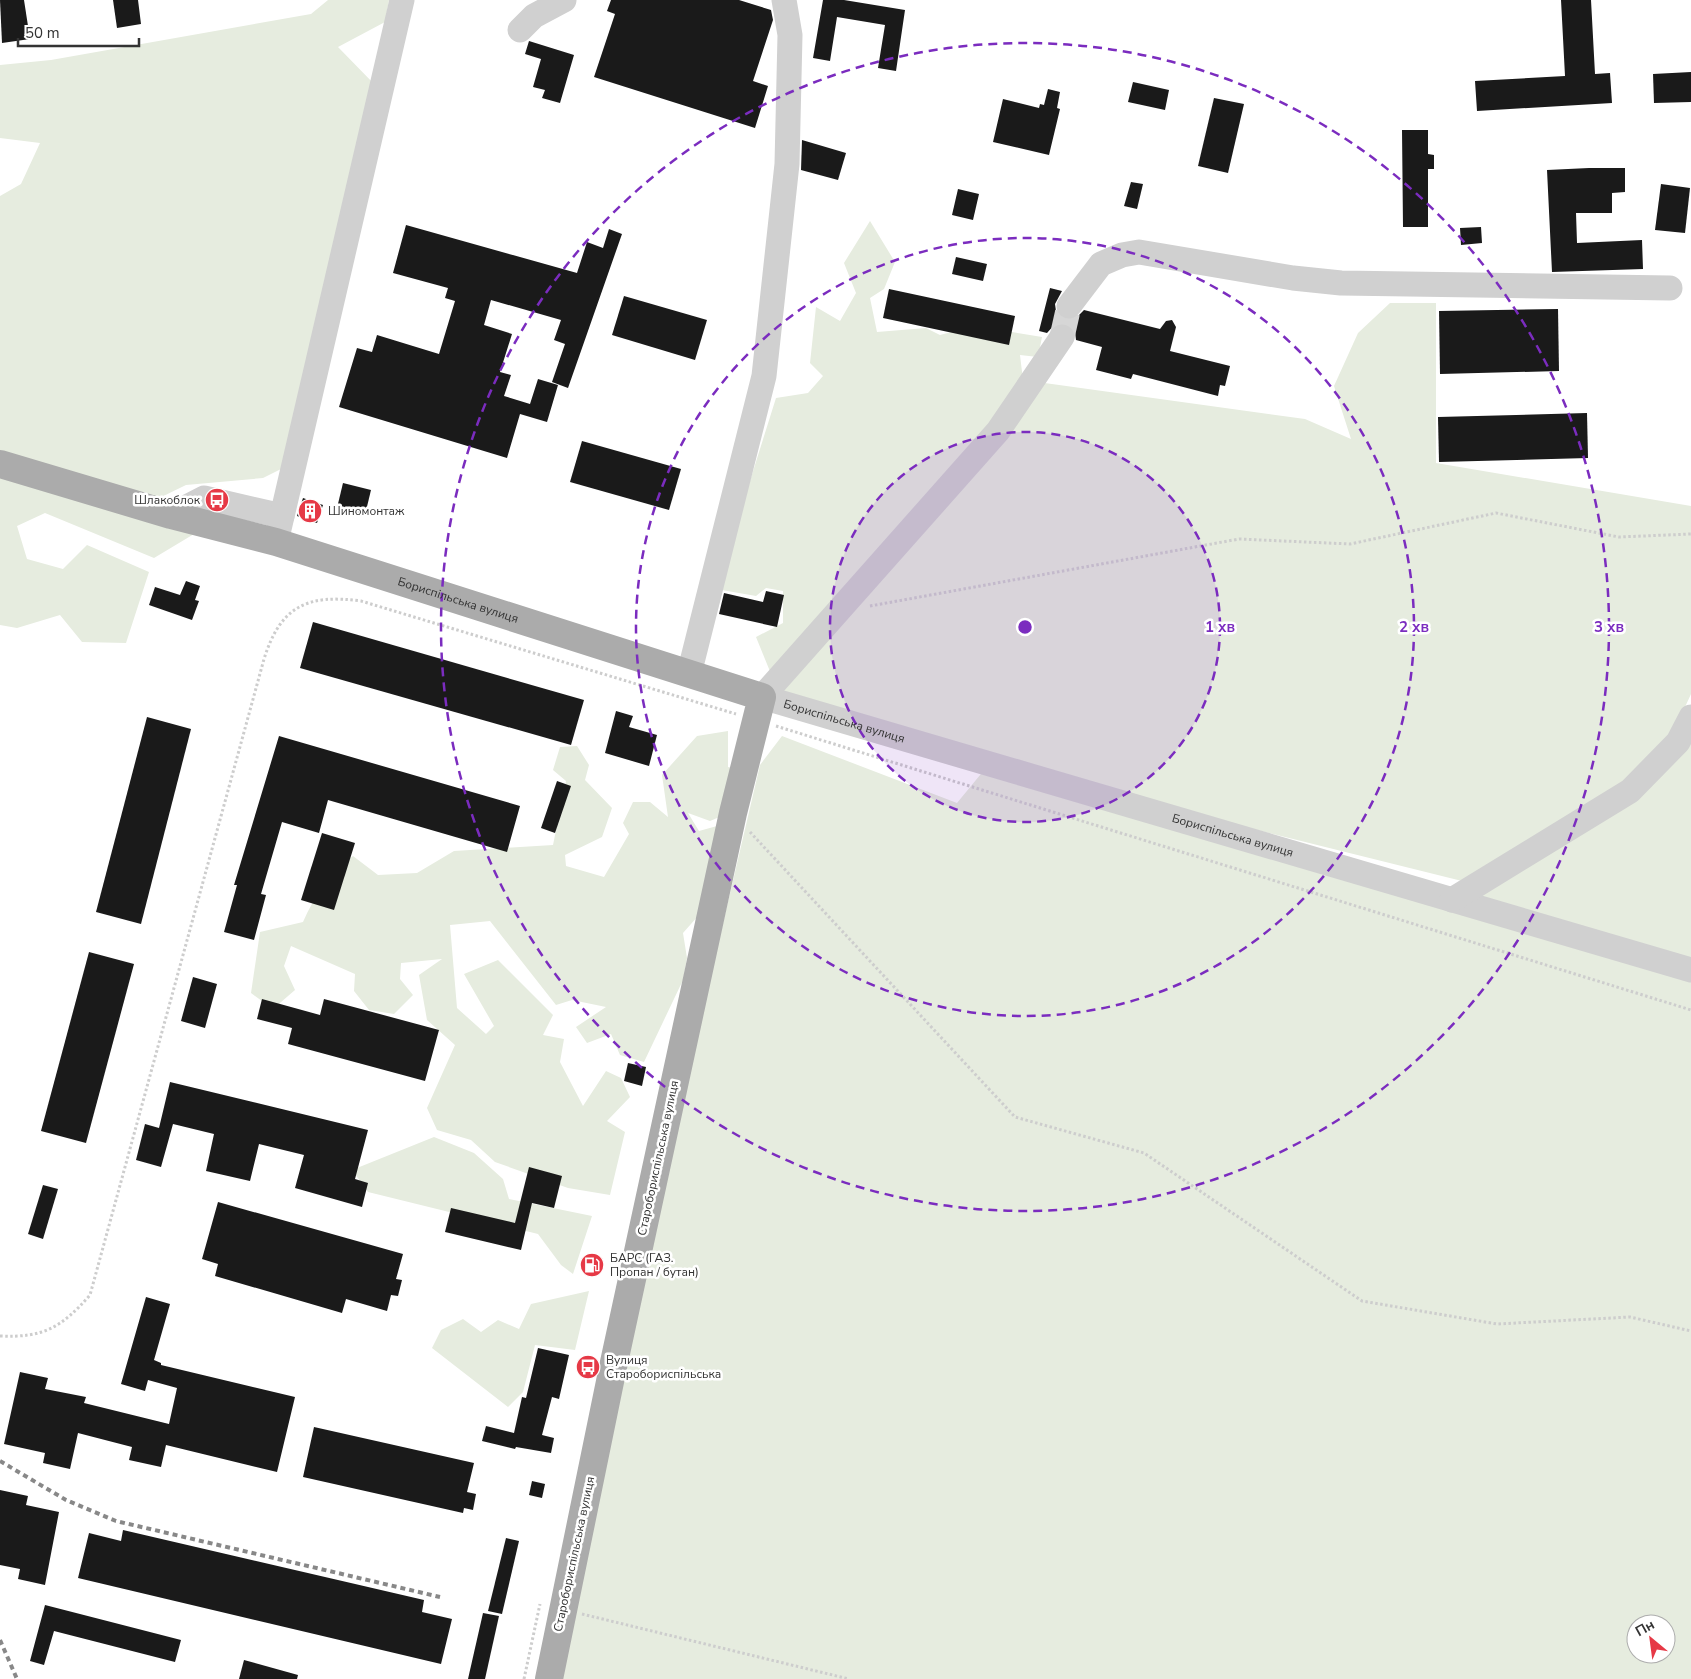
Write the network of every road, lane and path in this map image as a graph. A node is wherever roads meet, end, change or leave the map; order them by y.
1 (402, 0) edge
2 (564, 0) edge
3 (784, 0) edge
4 (520, 30) dead end
5 (1670, 288) dead end
6 (1070, 306) tunnel mouth
7 (1062, 337) tunnel mouth
8 (0, 464) edge
9 (278, 529) junction
10 (1691, 534) edge
11 (837, 612) junction
12 (689, 674) junction
13 (759, 709) junction
14 (1691, 717) edge
15 (733, 813) junction
16 (1452, 900) junction
17 (1691, 970) edge
18 (1691, 1010) edge
19 (1691, 1331) edge
20 (0, 1336) edge
21 (562, 1610) junction
22 (549, 1679) edge
23 (849, 1679) edge

1 - 9 street
2 - 4 street
3 - 12 street
5 - 6 street
7 - 11 street
8 - 9 main road, Бориспільська вулиця
9 - 12 main road, Бориспільська вулиця
10 - 11 path
11 - 13 street
12 - 13 main road, Бориспільська вулиця
13 - 15 main road, Старобориспільська вулиця
13 - 16 street, Бориспільська вулиця
13 - 18 path
13 - 20 path
14 - 16 street
15 - 19 path
15 - 21 main road, Старобориспільська вулиця
16 - 17 street, Бориспільська вулиця
21 - 22 main road, Старобориспільська вулиця
21 - 23 path

